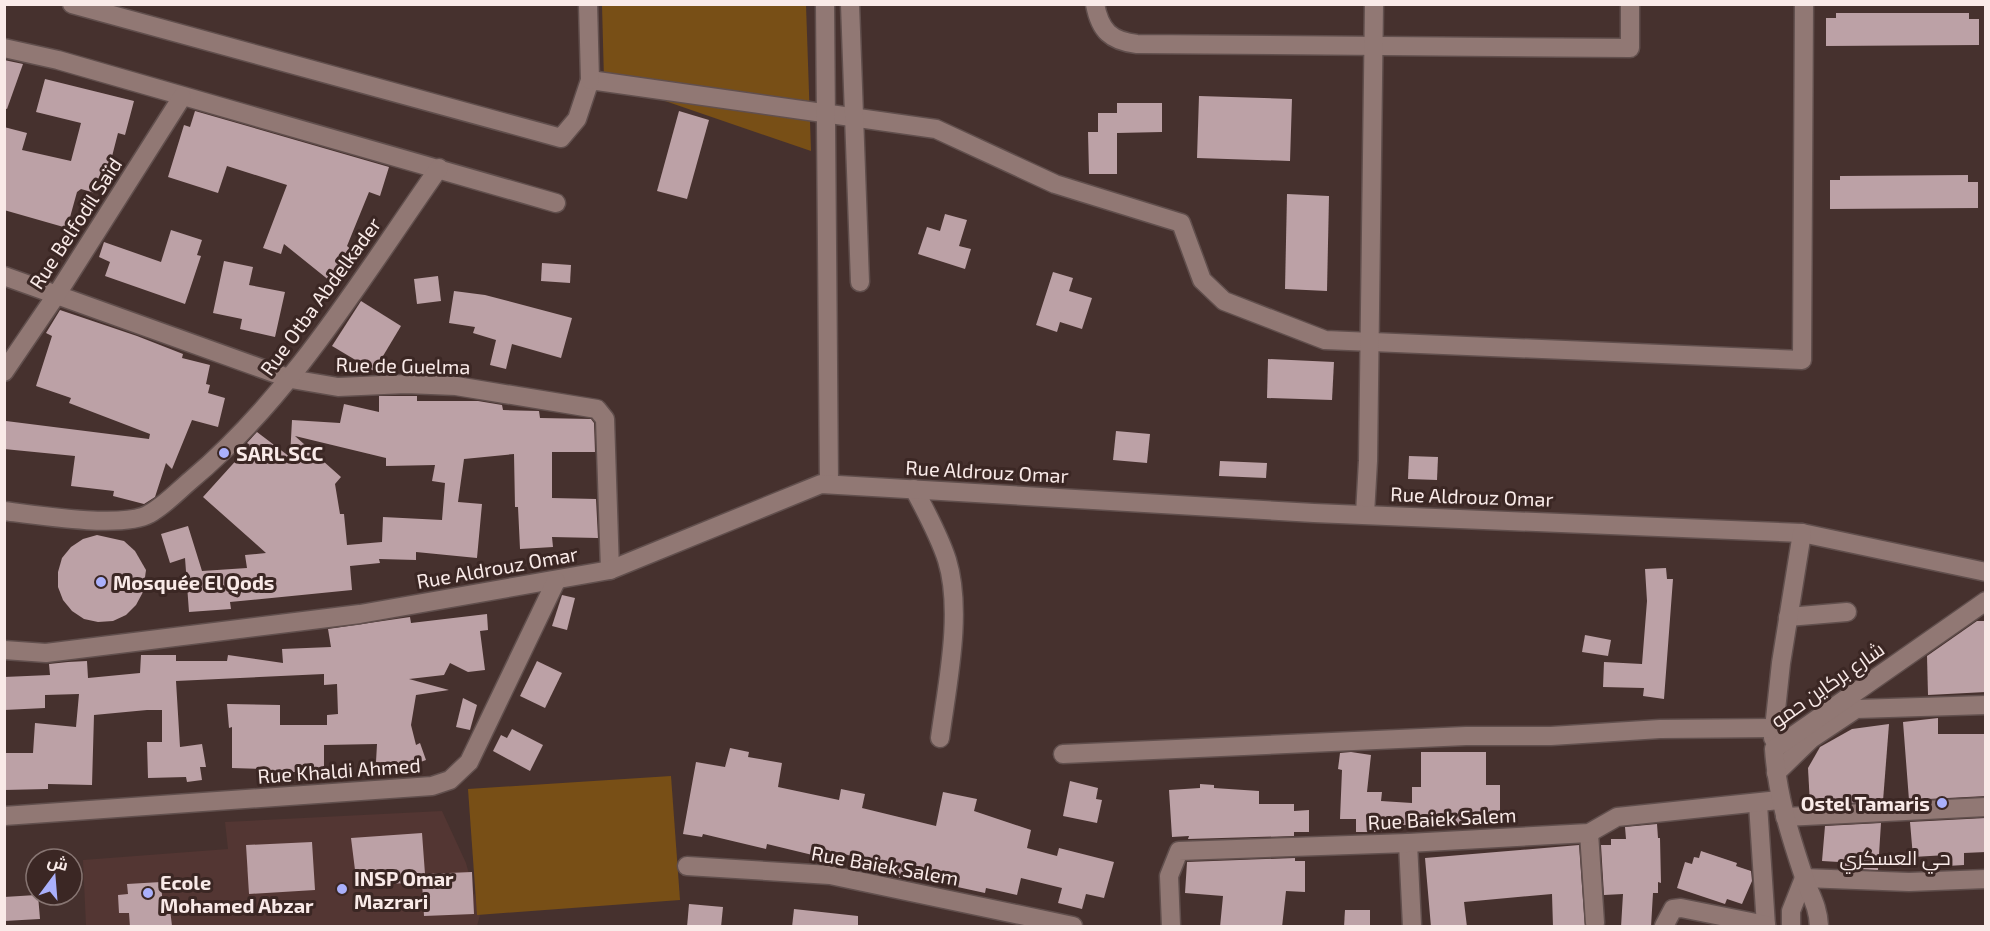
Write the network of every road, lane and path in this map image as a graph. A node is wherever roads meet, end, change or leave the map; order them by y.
1 (72, 4) edge
2 (588, 4) edge
3 (825, 4) edge
4 (849, 4) edge
5 (1095, 4) edge
6 (1374, 4) edge
7 (1630, 4) edge
8 (1804, 4) edge
9 (1374, 47) junction
10 (4, 48) edge
11 (590, 80) junction
12 (182, 97) junction
13 (826, 115) junction
14 (439, 168) junction
15 (556, 203) dead end
16 (4, 276) edge
17 (860, 282) dead end
18 (57, 294) junction
19 (1370, 342) junction
20 (4, 372) edge
21 (291, 379) junction
22 (829, 484) junction
23 (915, 489) junction
24 (4, 511) edge
25 (1365, 514) junction
26 (1802, 533) junction
27 (610, 570) junction
28 (1986, 572) edge
29 (556, 581) junction
30 (1986, 601) edge
31 (1847, 612) dead end
32 (1788, 617) junction
33 (4, 650) edge
34 (1986, 705) edge
35 (1856, 709) junction
36 (1829, 711) junction
37 (1773, 728) junction
38 (940, 738) dead end
39 (1774, 749) junction
40 (1063, 754) dead end
41 (1776, 773) junction
42 (1758, 804) junction
43 (1986, 807) edge
44 (1782, 808) junction
45 (4, 816) edge
46 (1589, 833) junction
47 (1407, 843) junction
48 (687, 866) dead end
49 (1804, 878) junction
50 (1986, 879) edge
51 (1595, 923) dead end
52 (1766, 926) edge
53 (1073, 927) edge
54 (1171, 927) edge
55 (1412, 927) edge
56 (1664, 927) edge
57 (1791, 927) edge
58 (1819, 927) edge

1 - 11 street
2 - 11 street
3 - 13 street
4 - 17 street
5 - 9 street
6 - 9 street
7 - 9 street
8 - 19 street
9 - 19 street
10 - 12 street
11 - 13 street
12 - 14 street
12 - 18 street, Rue Belfodil Saïd
13 - 19 street
13 - 22 street
14 - 15 street
14 - 21 street, Rue Otba Abdelkader
16 - 18 street, Rue de Guelma
18 - 20 street, Rue Belfodil Saïd
18 - 21 street, Rue de Guelma
19 - 25 street
21 - 24 street, Rue Otba Abdelkader
21 - 27 street, Rue de Guelma
22 - 23 street, Rue Aldrouz Omar
22 - 27 street, Rue Aldrouz Omar
23 - 25 street, Rue Aldrouz Omar
23 - 38 street
25 - 26 street, Rue Aldrouz Omar
26 - 28 street, Rue Aldrouz Omar
26 - 32 street
27 - 29 street, Rue Aldrouz Omar
29 - 33 street, Rue Aldrouz Omar
29 - 45 street, Rue Khaldi Ahmed
30 - 36 street, شارع بركاين حمو
31 - 32 street
32 - 37 street
34 - 35 street
35 - 36 street
35 - 41 street
36 - 39 street, شارع بركاين حمو
37 - 39 street
37 - 40 street
39 - 41 street, شارع بركاين حمو
41 - 44 street, شارع بركاين حمو
42 - 44 street, Rue Baiek Salem
42 - 46 street, Rue Baiek Salem
42 - 52 street
43 - 44 street, Rue Baiek Salem
44 - 49 street, شارع بركاين حمو
46 - 47 street, Rue Baiek Salem
46 - 51 street
47 - 54 street, Rue Baiek Salem
47 - 55 street
48 - 53 street, Rue Baiek Salem
49 - 50 street, حي العسكري
49 - 57 street
49 - 58 street, شارع بركاين حمو
52 - 56 street

